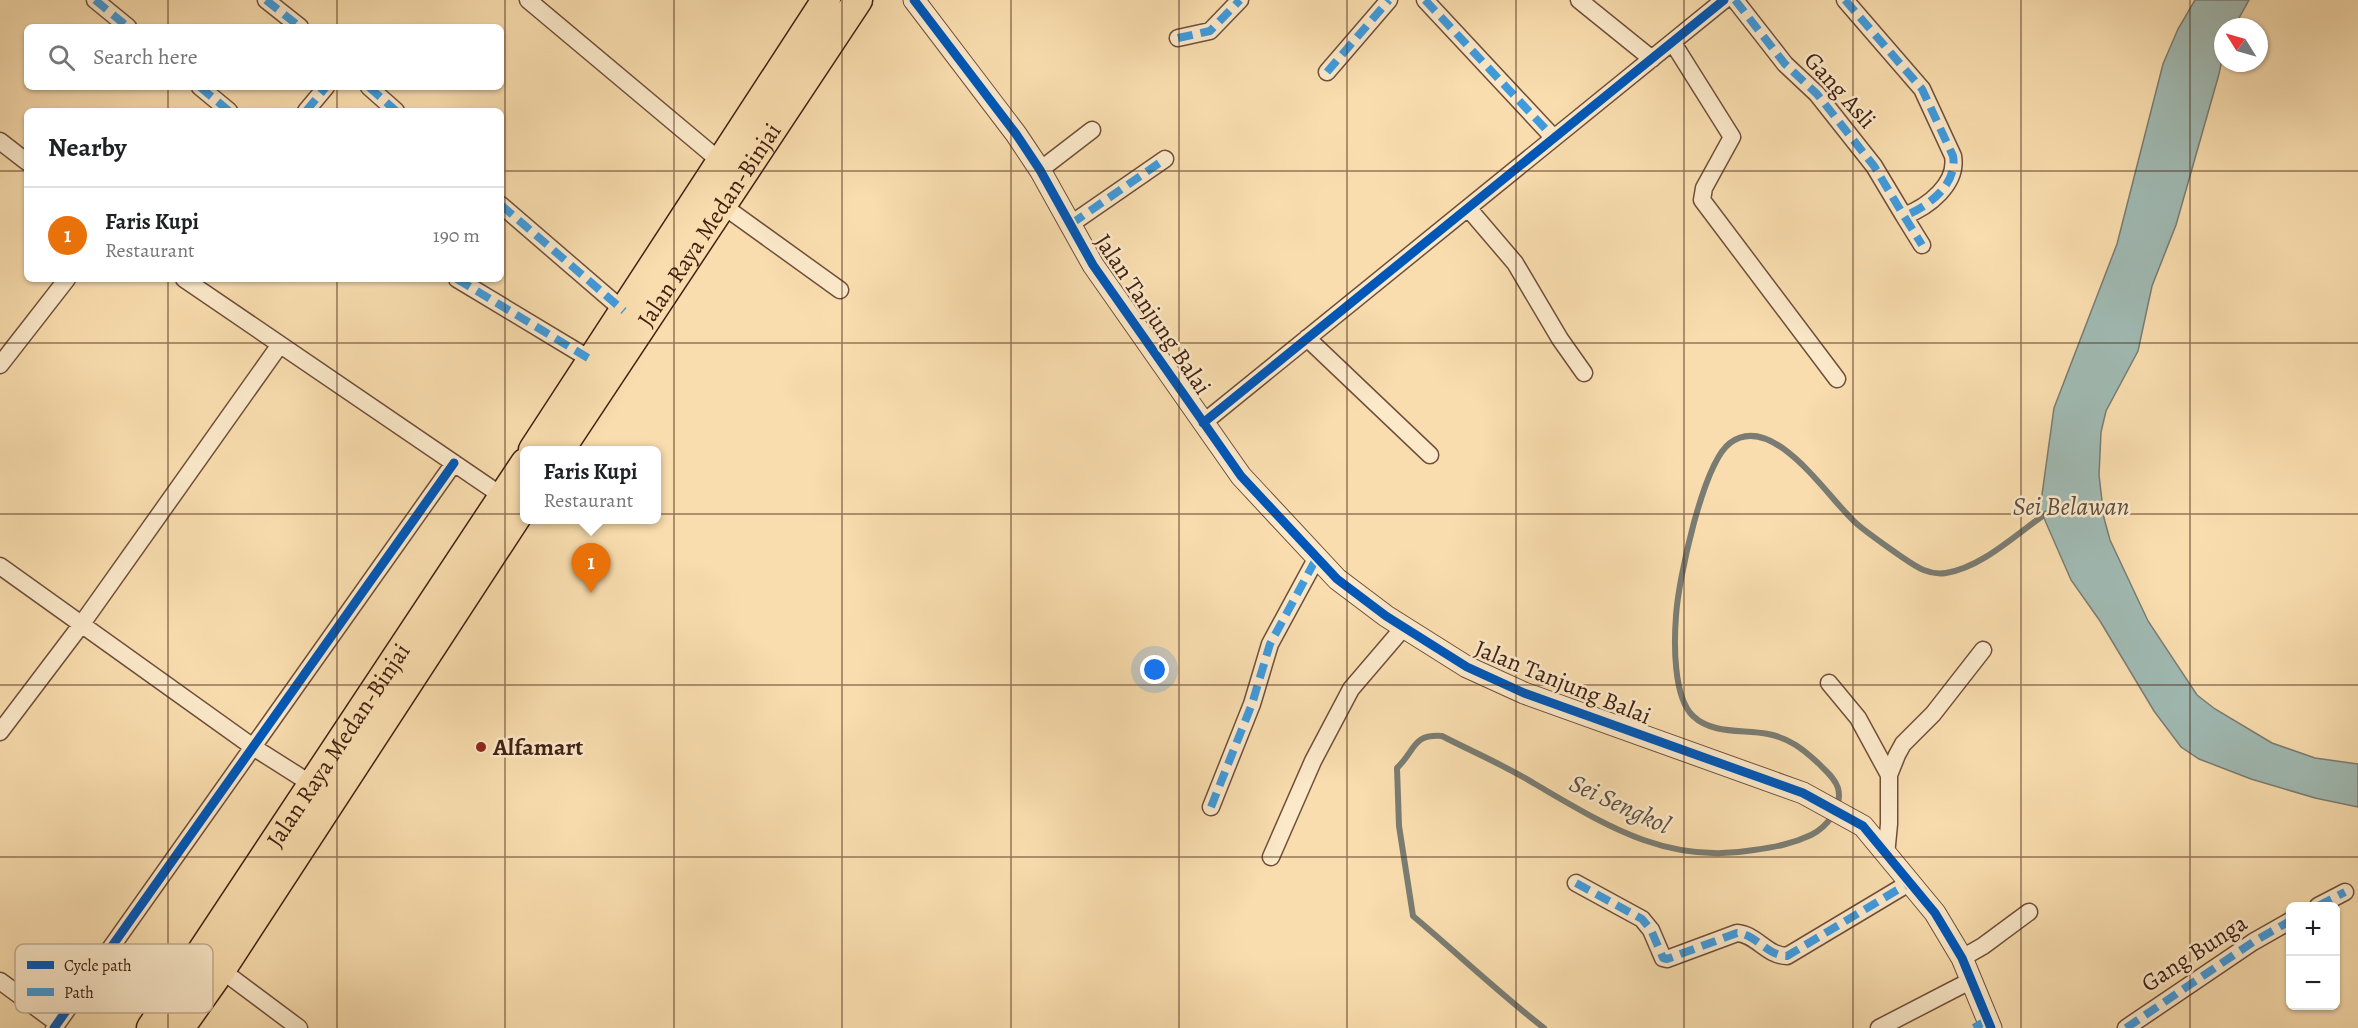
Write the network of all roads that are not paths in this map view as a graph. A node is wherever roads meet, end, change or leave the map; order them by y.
1 (95, 0) edge
2 (266, 0) edge
3 (528, 0) edge
4 (826, 0) edge
5 (858, 0) edge
6 (914, 0) edge
7 (1240, 0) edge
8 (1389, 0) edge
9 (1425, 0) edge
10 (1579, 0) edge
11 (1735, 0) edge
12 (1845, 0) edge
13 (1715, 3) edge
14 (124, 24) edge
15 (296, 24) edge
16 (1178, 38) dead end
17 (1673, 44) junction
18 (1652, 59) junction
19 (1327, 72) dead end
20 (204, 90) edge
21 (324, 90) edge
22 (372, 90) edge
23 (225, 108) edge
24 (308, 108) edge
25 (393, 108) edge
26 (1092, 130) dead end
27 (1553, 138) junction
28 (0, 141) edge
29 (1165, 159) dead end
30 (24, 160) edge
31 (720, 161) junction
32 (1040, 170) junction
33 (722, 205) junction
34 (504, 208) edge
35 (1468, 208) junction
36 (1904, 216) junction
37 (1071, 224) junction
38 (1922, 245) dead end
39 (65, 282) edge
40 (188, 282) edge
41 (462, 282) edge
42 (840, 290) dead end
43 (624, 311) junction
44 (1307, 338) junction
45 (279, 346) junction
46 (593, 361) junction
47 (0, 365) edge
48 (1584, 373) dead end
49 (1837, 379) dead end
50 (1203, 423) junction
51 (537, 446) edge
52 (564, 446) edge
53 (1430, 454) dead end
54 (453, 463) junction
55 (520, 488) edge
56 (517, 503) edge
57 (1316, 559) junction
58 (0, 566) edge
59 (81, 625) junction
60 (1404, 627) junction
61 (1983, 650) dead end
62 (1829, 683) dead end
63 (0, 732) edge
64 (253, 747) junction
65 (1889, 775) junction
66 (314, 785) junction
67 (1211, 807) dead end
68 (1886, 855) junction
69 (1271, 857) dead end
70 (1576, 883) dead end
71 (1909, 883) junction
72 (2345, 892) dead end
73 (2326, 902) edge
74 (2029, 912) dead end
75 (2286, 923) edge
76 (113, 944) edge
77 (1962, 958) junction
78 (213, 960) edge
79 (213, 960) edge
80 (213, 964) edge
81 (0, 981) edge
82 (1970, 981) junction
83 (15, 993) edge
84 (39, 1013) edge
85 (64, 1013) edge
86 (165, 1013) edge
87 (187, 1013) edge
88 (1984, 1025) edge
89 (55, 1026) edge
90 (151, 1028) edge
91 (180, 1028) edge
92 (299, 1028) edge
93 (1879, 1028) edge
94 (2126, 1028) edge

1 - 14 street
2 - 15 street
3 - 31 street
4 - 31 highway, Jalan Raya Medan-Binjai
5 - 33 highway, Jalan Raya Medan-Binjai
6 - 32 street, Jalan Tanjung Balai
7 - 16 street
8 - 19 street
9 - 27 street
10 - 18 street
11 - 36 street, Gang Asli
12 - 36 street
13 - 17 street
17 - 18 street
17 - 49 street
18 - 27 street
20 - 23 street
21 - 24 street
22 - 25 street
26 - 32 street
27 - 35 street
28 - 30 street
29 - 37 street
31 - 43 highway, Jalan Raya Medan-Binjai
32 - 37 street, Jalan Tanjung Balai
33 - 42 street
33 - 52 highway, Jalan Raya Medan-Binjai
34 - 43 street
35 - 44 street
35 - 48 street
36 - 38 street, Gang Asli
37 - 50 street, Jalan Tanjung Balai
39 - 47 street
40 - 45 street
41 - 46 street
43 - 46 highway, Jalan Raya Medan-Binjai
44 - 50 street
44 - 53 street
45 - 54 street
45 - 59 street
46 - 51 highway, Jalan Raya Medan-Binjai
50 - 57 street, Jalan Tanjung Balai
54 - 56 street
54 - 64 street
55 - 56 highway, Jalan Raya Medan-Binjai
56 - 66 highway, Jalan Raya Medan-Binjai
56 - 78 highway, Jalan Raya Medan-Binjai
57 - 60 street, Jalan Tanjung Balai
57 - 67 street
58 - 59 street
59 - 63 street
59 - 64 street
60 - 68 street, Jalan Tanjung Balai
60 - 69 street
61 - 65 street
62 - 65 street
64 - 66 street
64 - 76 street
65 - 68 street
66 - 79 highway, Jalan Raya Medan-Binjai
68 - 71 street, Jalan Tanjung Balai
70 - 71 street
71 - 77 street, Jalan Tanjung Balai
72 - 73 street
74 - 77 street
75 - 94 street, Gang Bunga
77 - 82 street, Jalan Tanjung Balai
80 - 92 street
81 - 83 street
82 - 88 street, Jalan Tanjung Balai
82 - 93 street
84 - 89 street
85 - 89 street
86 - 90 highway, Jalan Raya Medan-Binjai
87 - 91 highway, Jalan Raya Medan-Binjai

